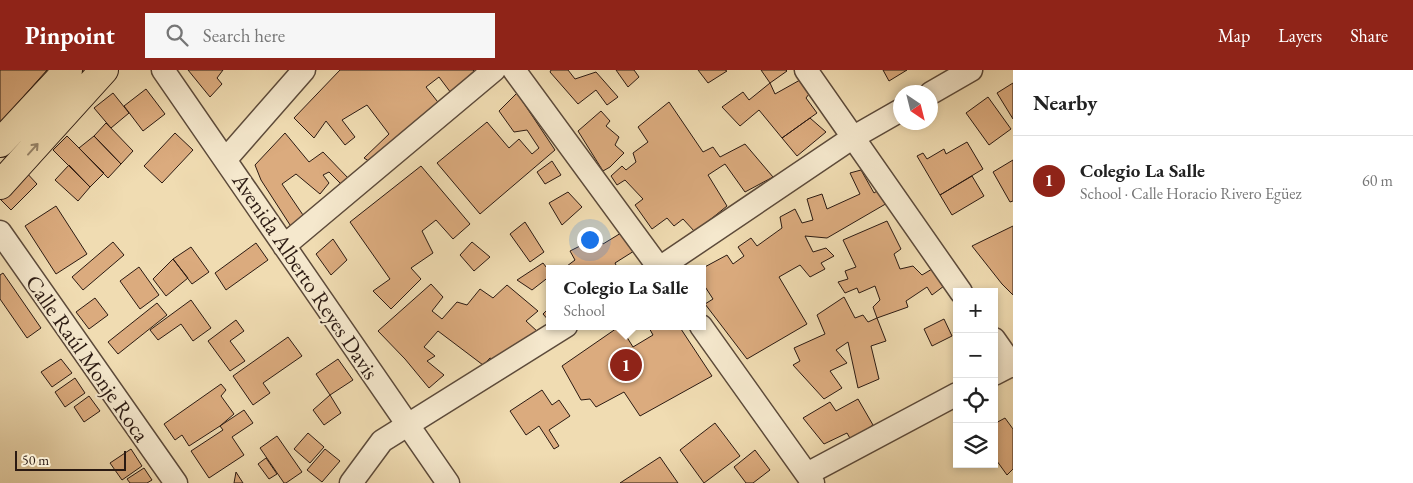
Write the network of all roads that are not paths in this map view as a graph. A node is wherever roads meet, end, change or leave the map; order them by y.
1 (68, 70) edge
2 (104, 70) edge
3 (163, 70) edge
4 (304, 70) edge
5 (494, 70) edge
6 (514, 70) edge
7 (806, 70) edge
8 (971, 70) edge
9 (938, 89) edge
10 (893, 114) edge
11 (852, 138) junction
12 (0, 143) edge
13 (226, 159) junction
14 (0, 185) edge
15 (0, 232) edge
16 (284, 246) junction
17 (656, 265) edge
18 (665, 265) edge
19 (958, 288) edge
20 (560, 330) edge
21 (704, 330) edge
22 (998, 347) edge
23 (1008, 367) edge
24 (953, 396) edge
25 (408, 425) junction
26 (810, 479) edge
27 (176, 483) edge
28 (351, 483) edge
29 (369, 483) edge
30 (448, 483) edge

1 - 12 main road
14 -> 2 main road
3 - 13 street, Avenida Alberto Reyes Davis
4 - 13 street
5 - 16 street
6 - 17 street
7 - 11 street
8 - 9 street
10 - 11 street
11 - 18 street
11 - 19 street
13 - 16 street, Avenida Alberto Reyes Davis
15 - 27 street, Calle Raúl Monje Roca
16 - 25 street, Avenida Alberto Reyes Davis
20 - 25 street
21 - 26 street
22 - 23 street
24 - 26 street
25 - 28 street
25 - 29 street
25 - 30 street, Avenida Alberto Reyes Davis

